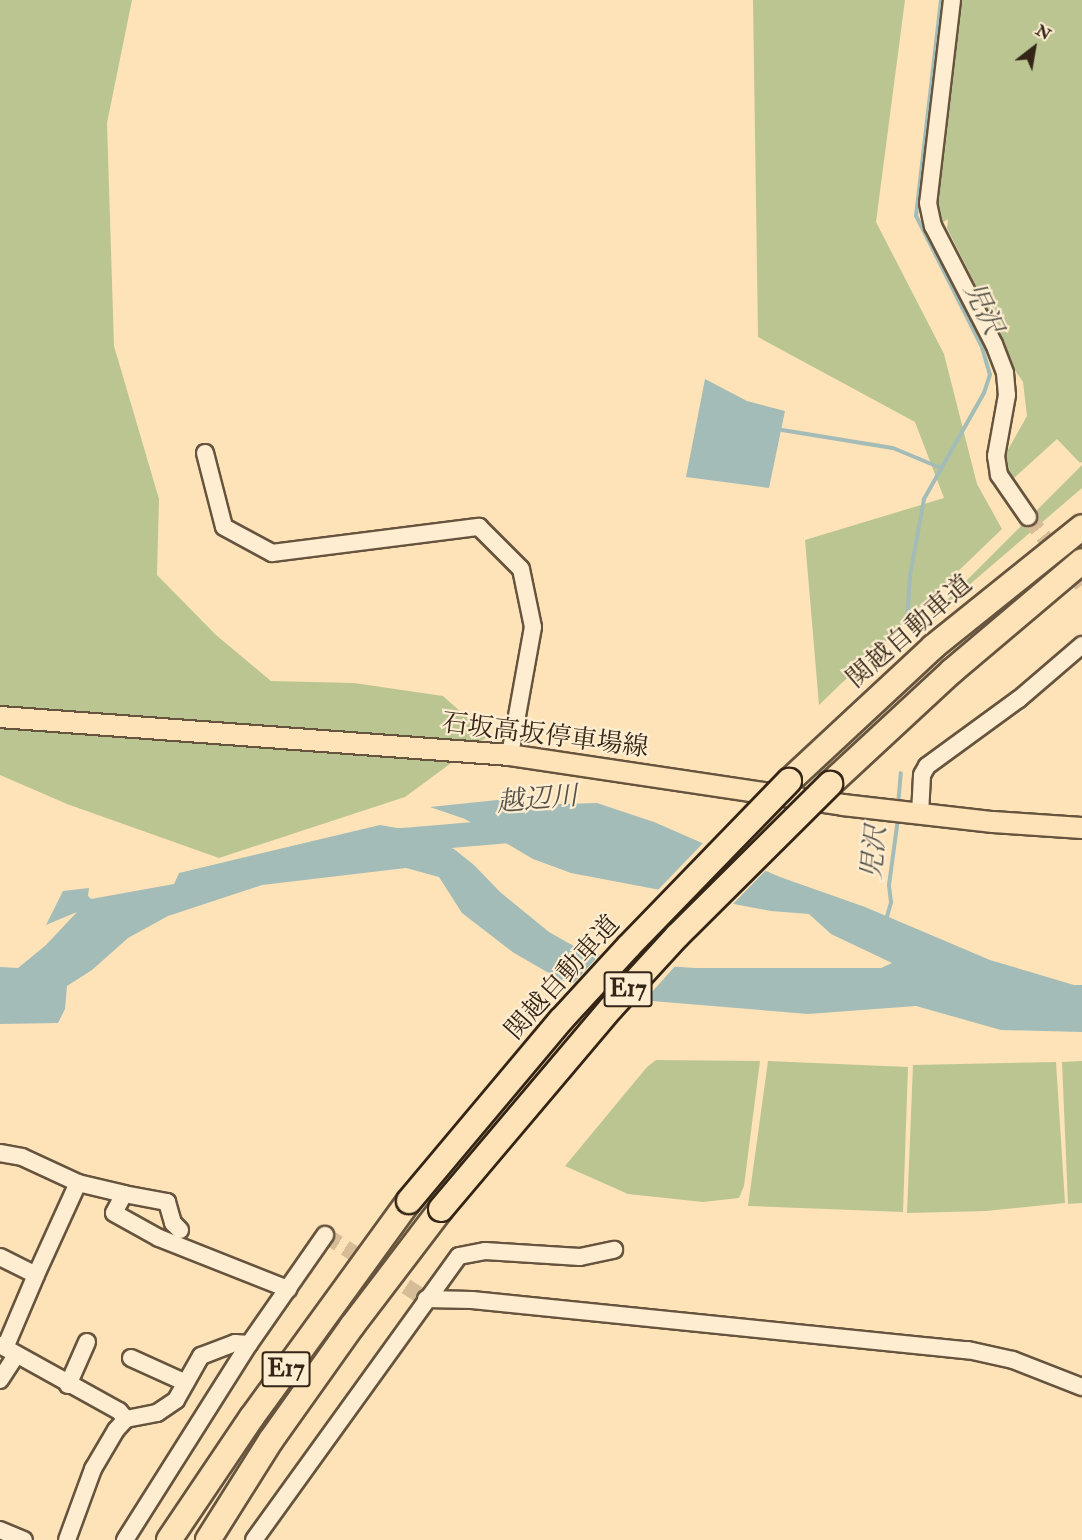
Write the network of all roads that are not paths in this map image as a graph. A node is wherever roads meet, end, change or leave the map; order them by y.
1 (952, 0) edge
2 (205, 453) dead end
3 (1082, 514) edge
4 (1028, 517) tunnel mouth
5 (1082, 526) edge
6 (1082, 561) edge
7 (1082, 581) edge
8 (1082, 645) edge
9 (933, 647) junction
10 (0, 717) edge
11 (510, 754) junction
12 (853, 761) junction
13 (914, 813) junction
14 (1081, 828) edge
15 (0, 1153) edge
16 (78, 1183) junction
17 (124, 1194) junction
18 (180, 1230) dead end
19 (325, 1235) dead end
20 (614, 1250) dead end
21 (0, 1257) edge
22 (36, 1275) junction
23 (288, 1289) junction
24 (426, 1299) junction
25 (87, 1342) dead end
26 (249, 1344) junction
27 (7, 1349) edge
28 (131, 1358) dead end
29 (0, 1380) edge
30 (186, 1383) junction
31 (68, 1385) junction
32 (1082, 1387) edge
33 (126, 1419) junction
34 (0, 1530) edge
35 (24, 1540) edge
36 (67, 1540) edge
37 (125, 1540) edge
38 (168, 1540) edge
39 (208, 1540) edge
40 (254, 1540) edge

1 - 4 street
2 - 11 street
3 - 9 highway
5 - 9 highway, 関越自動車道 / E17
6 - 12 highway, E17
7 - 12 highway
8 - 13 street
9 - 38 highway, 関越自動車道 / E17, bridge
10 - 11 main road, 石坂高坂停車場線
11 - 13 main road, 石坂高坂停車場線
12 - 39 highway, E17, bridge
13 - 14 main road, 石坂高坂停車場線
15 - 16 street
16 - 17 street
16 - 22 street
17 - 18 street
17 - 23 street
19 - 23 street
20 - 24 street
21 - 22 street
22 - 27 street
23 - 26 street
24 - 32 street
24 - 40 street
25 - 31 street
26 - 30 street
26 - 37 street
27 - 29 street
27 - 31 street
28 - 30 street
30 - 33 street
31 - 33 street
33 - 36 street
34 - 35 street

